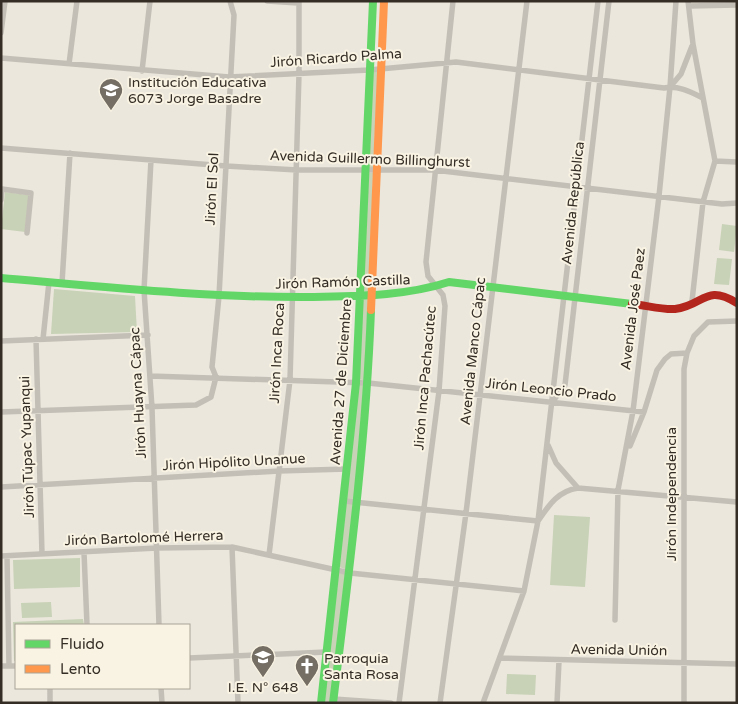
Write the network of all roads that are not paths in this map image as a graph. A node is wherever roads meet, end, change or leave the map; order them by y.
1 (5, 1) edge
2 (76, 1) edge
3 (150, 1) edge
4 (230, 1) edge
5 (267, 1) edge
6 (373, 1) edge
7 (384, 1) edge
8 (453, 1) edge
9 (527, 1) edge
10 (598, 1) edge
11 (609, 1) edge
12 (676, 1) edge
13 (298, 2) edge
14 (688, 4) edge
15 (737, 5) edge
16 (1, 34) edge
17 (693, 44) junction
18 (1, 58) edge
19 (446, 62) junction
20 (69, 64) junction
21 (380, 69) junction
22 (369, 70) junction
23 (519, 70) junction
24 (142, 71) junction
25 (299, 74) junction
26 (230, 77) junction
27 (590, 79) junction
28 (599, 80) junction
29 (670, 87) junction
30 (703, 98) junction
31 (1, 148) edge
32 (70, 153) junction
33 (151, 160) junction
34 (715, 161) junction
35 (737, 162) edge
36 (226, 166) junction
37 (297, 170) junction
38 (371, 170) junction
39 (434, 170) junction
40 (506, 177) junction
41 (577, 186) junction
42 (587, 188) junction
43 (659, 196) junction
44 (1, 200) edge
45 (703, 202) junction
46 (737, 203) edge
47 (27, 233) dead end
48 (1, 278) edge
49 (49, 282) junction
50 (62, 283) junction
51 (437, 287) junction
52 (493, 287) junction
53 (144, 290) junction
54 (564, 295) junction
55 (219, 296) junction
56 (360, 296) junction
57 (371, 296) junction
58 (575, 296) junction
59 (293, 297) junction
60 (692, 301) junction
61 (737, 303) edge
62 (646, 306) junction
63 (737, 321) edge
64 (148, 335) junction
65 (39, 339) junction
66 (1, 341) edge
67 (687, 353) junction
68 (150, 376) junction
69 (216, 377) junction
70 (290, 380) junction
71 (356, 383) junction
72 (368, 383) junction
73 (439, 391) junction
74 (481, 395) junction
75 (552, 403) junction
76 (152, 408) junction
77 (38, 410) junction
78 (1, 412) edge
79 (633, 412) junction
80 (644, 412) junction
81 (351, 434) junction
82 (364, 435) junction
83 (547, 444) junction
84 (627, 453) junction
85 (348, 470) junction
86 (279, 471) junction
87 (154, 478) junction
88 (40, 485) junction
89 (1, 487) edge
90 (578, 488) junction
91 (618, 490) junction
92 (682, 496) junction
93 (344, 501) junction
94 (358, 502) junction
95 (737, 502) edge
96 (424, 509) junction
97 (466, 514) junction
98 (538, 521) junction
99 (232, 547) junction
100 (157, 548) junction
101 (84, 552) junction
102 (42, 554) junction
103 (269, 555) junction
104 (4, 556) edge
105 (336, 570) junction
106 (350, 572) junction
107 (416, 579) junction
108 (458, 583) junction
109 (524, 591) junction
110 (615, 620) dead end
111 (87, 624) edge
112 (159, 624) edge
113 (326, 652) junction
114 (236, 656) junction
115 (190, 658) edge
116 (501, 658) junction
117 (559, 661) junction
118 (685, 664) junction
119 (737, 664) edge
120 (1, 666) edge
121 (9, 666) junction
122 (15, 666) edge
123 (50, 689) edge
124 (161, 689) edge
125 (333, 701) edge
126 (50, 703) edge
127 (162, 703) edge
128 (238, 703) edge
129 (321, 703) edge
130 (391, 703) edge
131 (399, 703) edge
132 (440, 703) edge
133 (483, 703) edge
134 (557, 703) edge
135 (684, 703) edge

1 - 16 street
2 - 20 street
3 - 24 street
4 - 26 street, Jirón El Sol
5 - 13 street
6 - 22 street, Avenida 27 de Diciembre
7 - 21 street, Avenida 27 de Diciembre
8 - 19 street, Jirón Inca Pachacútec
9 - 23 street, Avenida Manco Cápac
10 - 27 street, Avenida República
11 - 28 street, Avenida República
12 - 29 street, Avenida José Paez
13 - 25 street, Jirón Inca Roca
14 - 15 street
14 - 17 street
17 - 29 street
17 - 30 street
18 - 20 street, Jirón Ricardo Palma
19 - 21 street, Jirón Ricardo Palma
19 - 23 street, Jirón Ricardo Palma
19 - 39 street, Jirón Inca Pachacútec
20 - 24 street, Jirón Ricardo Palma
21 - 22 street, Jirón Ricardo Palma
21 - 38 street, Avenida 27 de Diciembre
22 - 25 street, Jirón Ricardo Palma
22 - 38 street, Avenida 27 de Diciembre
23 - 27 street, Jirón Ricardo Palma
23 - 40 street, Avenida Manco Cápac
24 - 26 street, Jirón Ricardo Palma
25 - 26 street, Jirón Ricardo Palma
25 - 37 street, Jirón Inca Roca
26 - 36 street, Jirón El Sol
27 - 28 street, Jirón Ricardo Palma
27 - 41 street, Avenida República
28 - 29 street, Jirón Ricardo Palma
28 - 42 street, Avenida República
29 - 30 street, Jirón Ricardo Palma
29 - 43 street, Avenida José Paez
30 - 34 street
31 - 32 street, Avenida Guillermo Billinghurst
32 - 33 street, Avenida Guillermo Billinghurst
32 - 50 street
33 - 36 street, Avenida Guillermo Billinghurst
33 - 53 street, Jirón Huayna Cápac
34 - 35 street
34 - 45 street
36 - 37 street, Avenida Guillermo Billinghurst
36 - 55 street, Jirón El Sol
37 - 38 street, Avenida Guillermo Billinghurst
37 - 59 street, Jirón Inca Roca
38 - 39 street, Avenida Guillermo Billinghurst
38 - 56 street, Avenida 27 de Diciembre
38 - 57 street, Avenida 27 de Diciembre
39 - 40 street, Avenida Guillermo Billinghurst
39 - 51 street, Jirón Inca Pachacútec
40 - 41 street, Avenida Guillermo Billinghurst
40 - 52 street, Avenida Manco Cápac
41 - 42 street, Avenida Guillermo Billinghurst
41 - 54 street, Avenida República
42 - 43 street, Avenida Guillermo Billinghurst
42 - 58 street, Avenida República
43 - 45 street, Avenida Guillermo Billinghurst
43 - 62 street, Avenida José Paez
44 - 47 street
45 - 46 street, Avenida Guillermo Billinghurst
45 - 60 street
48 - 49 street, Jirón Ramón Castilla
49 - 50 street, Jirón Ramón Castilla
49 - 65 street, Jirón Túpac Yupanqui
50 - 53 street, Jirón Ramón Castilla
51 - 52 street, Jirón Ramón Castilla
51 - 57 street, Jirón Ramón Castilla
51 - 73 street, Jirón Inca Pachacútec
52 - 54 street, Jirón Ramón Castilla
52 - 74 street, Avenida Manco Cápac
53 - 55 street, Jirón Ramón Castilla
53 - 64 street, Jirón Huayna Cápac
54 - 58 street, Jirón Ramón Castilla
54 - 75 street, Avenida República
55 - 59 street, Jirón Ramón Castilla
55 - 69 street, Jirón El Sol
56 - 57 street, Jirón Ramón Castilla
56 - 59 street, Jirón Ramón Castilla
56 - 71 street, Avenida 27 de Diciembre
57 - 72 street, Avenida 27 de Diciembre
58 - 62 street, Jirón Ramón Castilla
58 - 75 street, Avenida República
59 - 70 street, Jirón Inca Roca
60 - 61 street, Jirón Ramón Castilla
60 - 62 street, Jirón Ramón Castilla
62 - 79 street, Avenida José Paez
63 - 67 street, Jirón Independencia
64 - 65 street
64 - 68 street, Jirón Huayna Cápac
65 - 66 street
65 - 77 street, Jirón Túpac Yupanqui
67 - 80 street
67 - 92 street, Jirón Independencia
68 - 69 street, Jirón Leoncio Prado
68 - 76 street, Jirón Huayna Cápac
69 - 70 street, Jirón Leoncio Prado
69 - 76 street
70 - 71 street, Jirón Leoncio Prado
70 - 86 street, Jirón Inca Roca
71 - 72 street, Jirón Leoncio Prado
71 - 81 street, Avenida 27 de Diciembre
72 - 73 street, Jirón Leoncio Prado
72 - 82 street, Avenida 27 de Diciembre
73 - 74 street, Jirón Leoncio Prado
73 - 96 street, Jirón Inca Pachacútec
74 - 75 street, Jirón Leoncio Prado
74 - 97 street, Avenida Manco Cápac
75 - 79 street, Jirón Leoncio Prado
75 - 83 street, Avenida República
76 - 77 street
76 - 87 street, Jirón Huayna Cápac
77 - 78 street
77 - 88 street, Jirón Túpac Yupanqui
79 - 80 street, Jirón Leoncio Prado
79 - 84 street, Avenida José Paez
80 - 84 street
81 - 82 street
81 - 85 street, Avenida 27 de Diciembre
82 - 94 street, Avenida 27 de Diciembre
83 - 90 street
83 - 98 street, Avenida República
84 - 91 street, Avenida José Paez
85 - 86 street, Jirón Hipólito Unanue
85 - 93 street, Avenida 27 de Diciembre
86 - 87 street, Jirón Hipólito Unanue
86 - 103 street, Jirón Inca Roca
87 - 88 street, Jirón Hipólito Unanue
87 - 100 street, Jirón Huayna Cápac
88 - 89 street, Jirón Hipólito Unanue
88 - 102 street, Jirón Túpac Yupanqui
90 - 91 street
90 - 98 street
91 - 92 street
91 - 110 street, Avenida José Paez
92 - 95 street
92 - 118 street, Jirón Independencia
93 - 94 street
93 - 105 street, Avenida 27 de Diciembre
94 - 96 street
94 - 106 street, Avenida 27 de Diciembre
96 - 97 street
96 - 107 street, Jirón Inca Pachacútec
97 - 98 street
97 - 108 street, Avenida Manco Cápac
98 - 109 street, Avenida República
99 - 100 street, Jirón Bartolomé Herrera
99 - 103 street, Jirón Bartolomé Herrera
99 - 114 street
100 - 101 street, Jirón Bartolomé Herrera
100 - 112 street, Jirón Huayna Cápac
101 - 102 street, Jirón Bartolomé Herrera
101 - 111 street
102 - 104 street, Jirón Bartolomé Herrera
103 - 105 street, Jirón Bartolomé Herrera
104 - 121 street
105 - 106 street, Jirón Bartolomé Herrera
105 - 113 street, Avenida 27 de Diciembre
106 - 107 street, Jirón Bartolomé Herrera
106 - 125 street, Avenida 27 de Diciembre
107 - 108 street, Jirón Bartolomé Herrera
107 - 131 street, Jirón Inca Pachacútec
108 - 109 street, Jirón Bartolomé Herrera
108 - 132 street, Avenida Manco Cápac
109 - 116 street, Avenida República
113 - 114 street
113 - 129 street, Avenida 27 de Diciembre
114 - 115 street
114 - 128 street
116 - 117 street, Avenida Unión
116 - 133 street, Avenida República
117 - 118 street, Avenida Unión
117 - 134 street
118 - 119 street, Avenida Unión
118 - 135 street, Jirón Independencia
120 - 121 street
121 - 122 street
123 - 126 street
124 - 127 street
125 - 130 street

